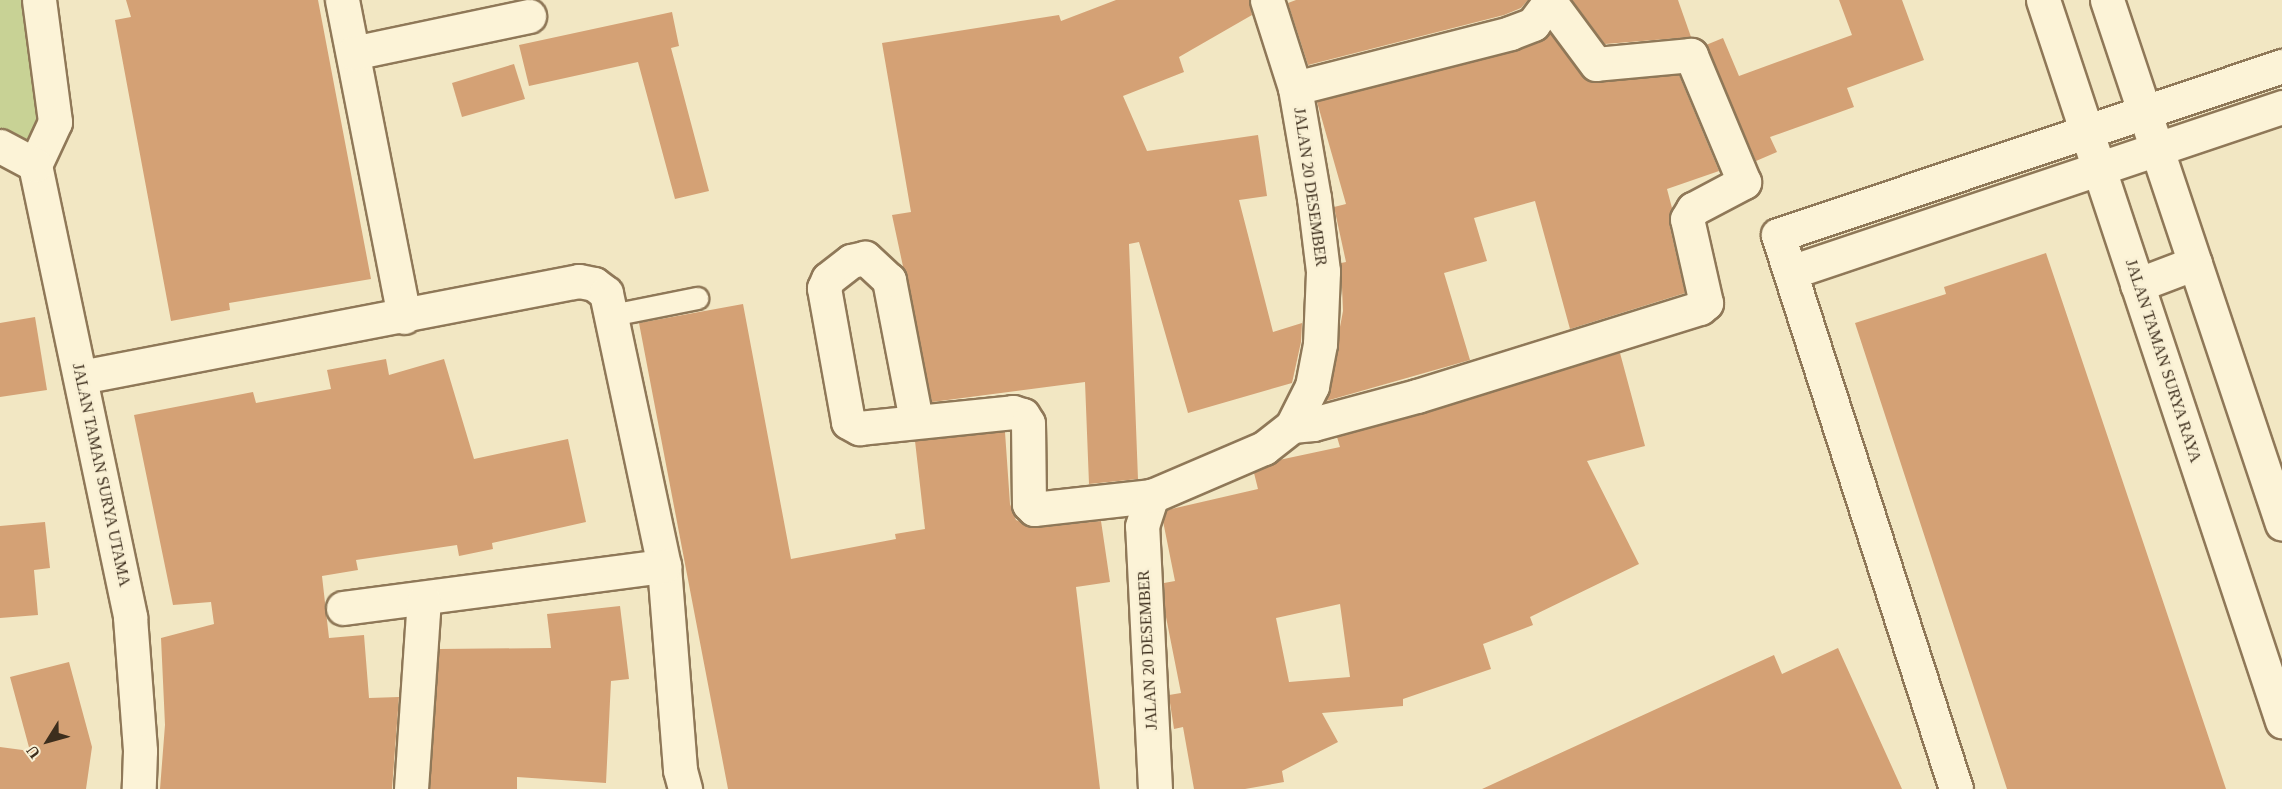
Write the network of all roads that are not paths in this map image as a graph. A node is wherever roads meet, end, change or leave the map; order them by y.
1 (39, 0) edge
2 (342, 0) edge
3 (1266, 0) edge
4 (2043, 0) edge
5 (2107, 0) edge
6 (1550, 1) edge
7 (529, 16) dead end
8 (353, 53) junction
9 (2282, 66) edge
10 (1295, 88) junction
11 (2282, 107) edge
12 (2145, 111) junction
13 (2087, 131) junction
14 (0, 146) edge
15 (2157, 150) junction
16 (35, 165) junction
17 (2099, 168) junction
18 (2195, 262) junction
19 (1791, 272) junction
20 (2138, 285) junction
21 (697, 298) dead end
22 (612, 315) junction
23 (404, 317) junction
24 (81, 377) junction
25 (916, 420) junction
26 (1292, 426) junction
27 (1152, 496) junction
28 (2282, 524) edge
29 (664, 566) junction
30 (423, 600) junction
31 (343, 608) dead end
32 (2282, 721) edge
33 (680, 783) edge
34 (139, 789) edge
35 (411, 789) edge
36 (1155, 789) edge
37 (1956, 789) edge

1 - 16 street
2 - 8 street
3 - 10 street, JALAN 20 DESEMBER
4 - 13 street, JALAN TAMAN SURYA RAYA
5 - 12 street
6 - 10 street
6 - 26 street
7 - 8 street
8 - 23 street
9 - 12 street
10 - 26 street, JALAN 20 DESEMBER
11 - 15 street
12 - 13 street
12 - 15 street
13 - 17 street, JALAN TAMAN SURYA RAYA
13 - 19 street
14 - 16 street
15 - 17 street
15 - 18 street
16 - 24 street, JALAN TAMAN SURYA UTAMA
17 - 19 street
17 - 20 street, JALAN TAMAN SURYA RAYA
18 - 20 street
18 - 28 street
19 - 37 street
20 - 32 street, JALAN TAMAN SURYA RAYA
21 - 22 lane
22 - 23 street
22 - 29 street
23 - 24 street
24 - 34 street, JALAN TAMAN SURYA UTAMA
25 - 25 street
25 - 27 street
26 - 27 street, JALAN 20 DESEMBER
27 - 36 street, JALAN 20 DESEMBER
29 - 30 street
29 - 33 street
30 - 31 street
30 - 35 street

